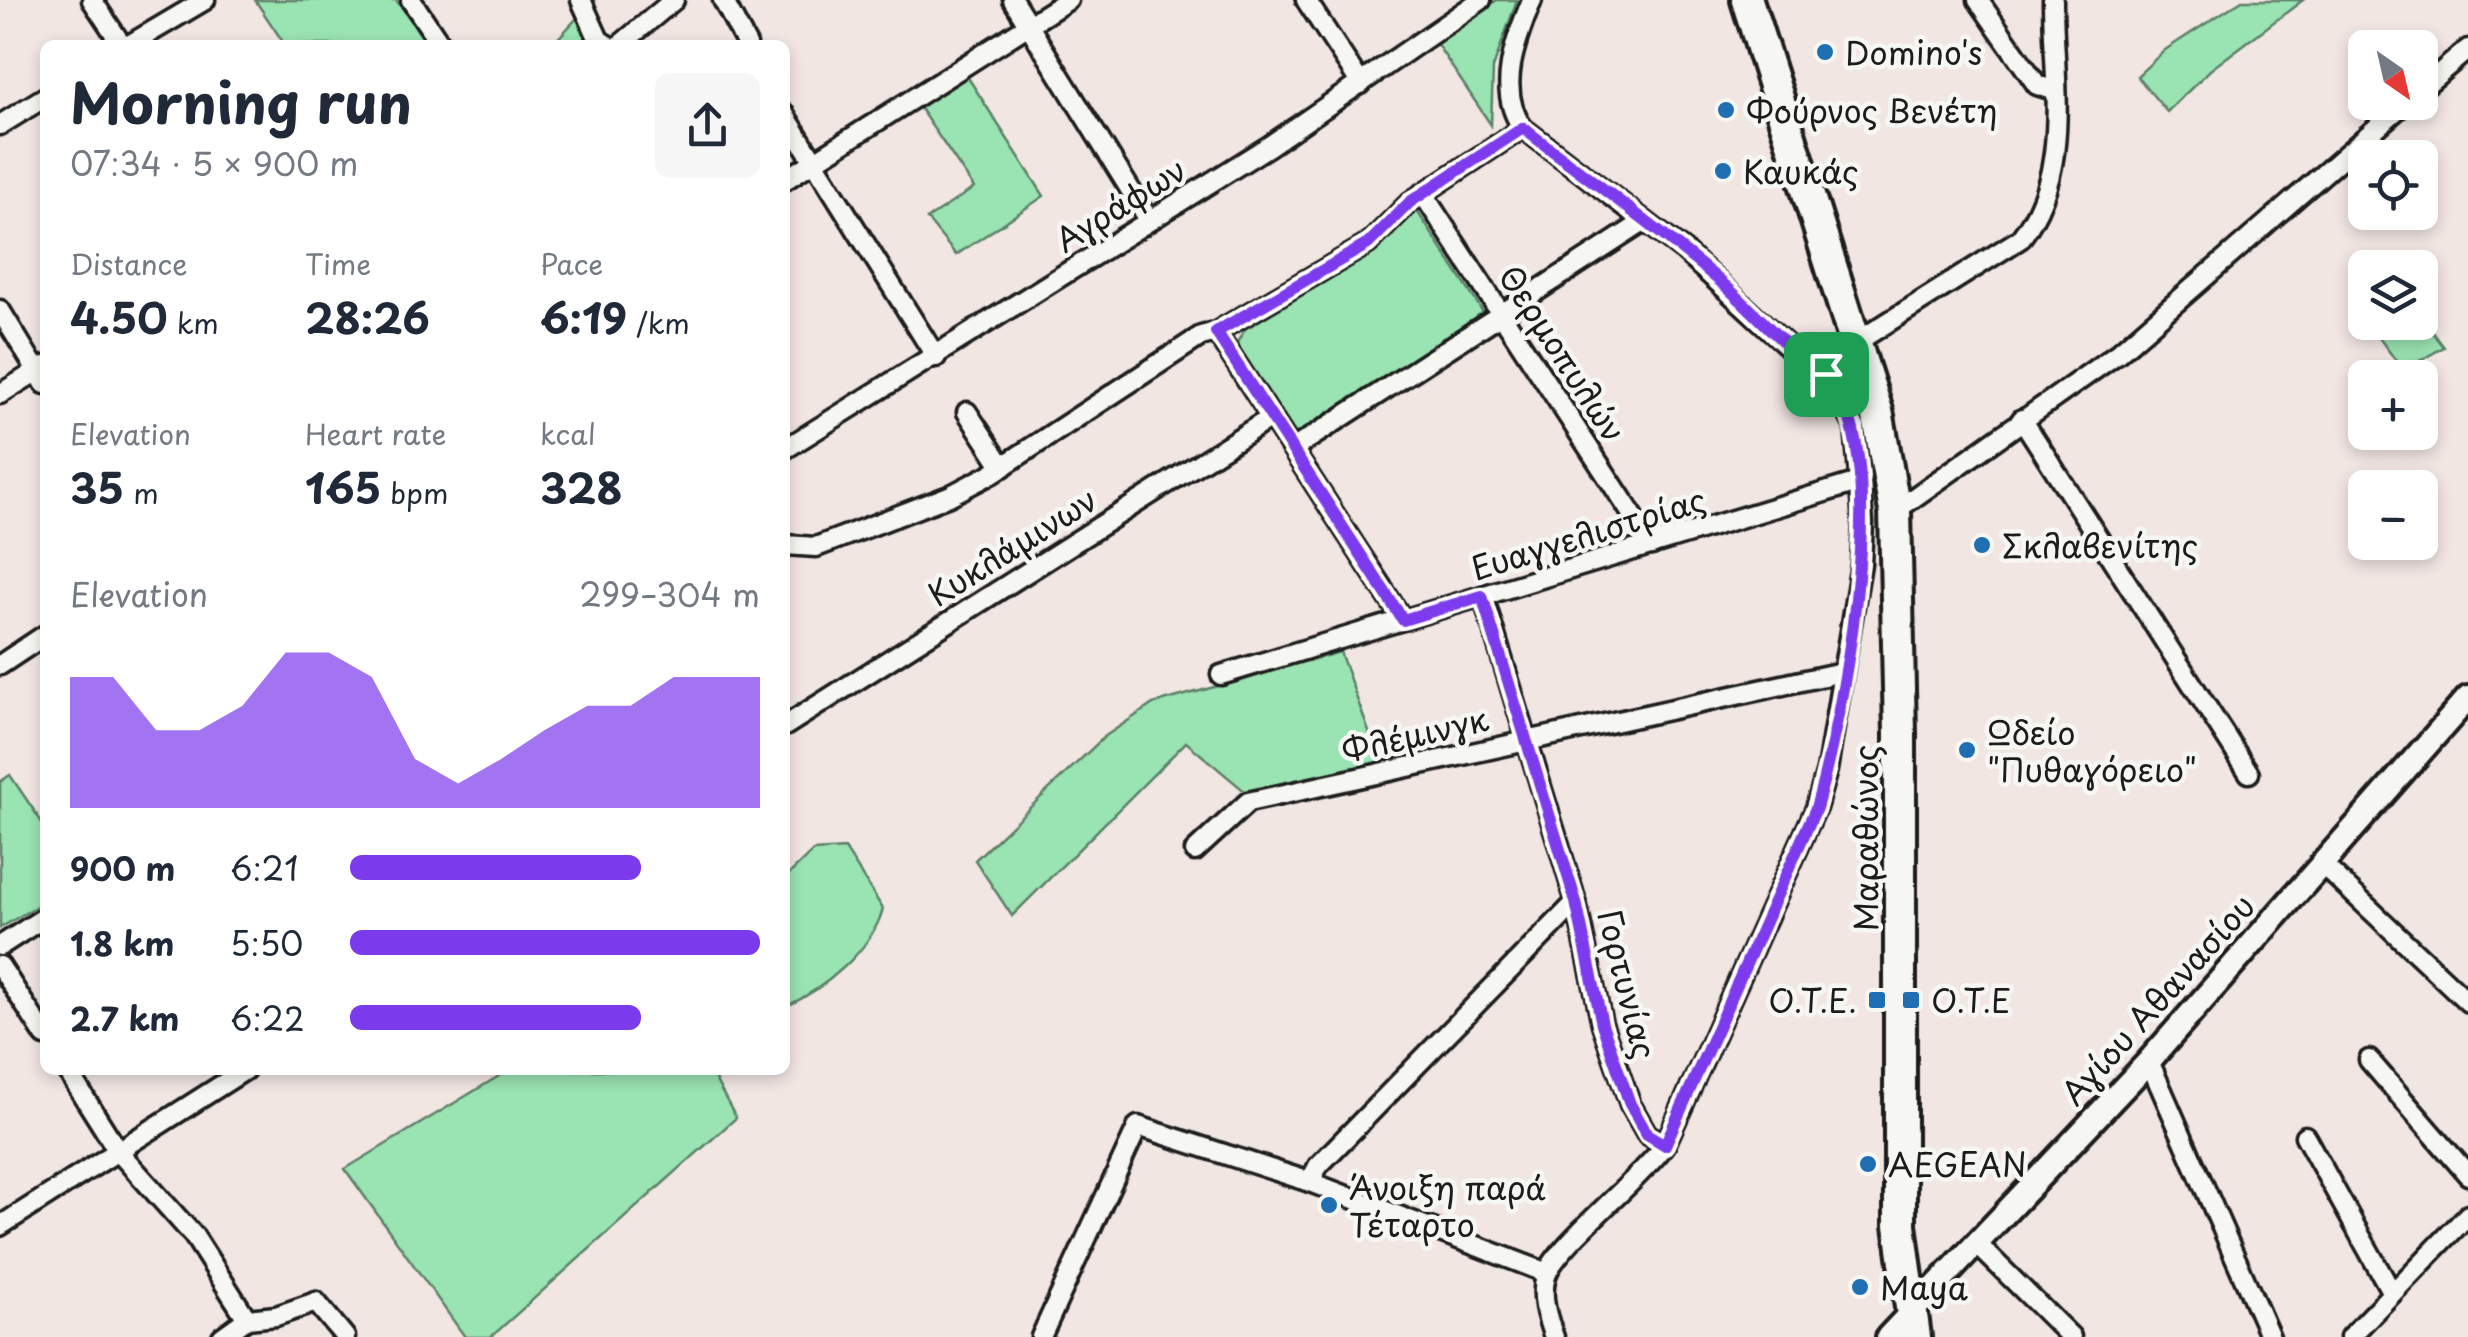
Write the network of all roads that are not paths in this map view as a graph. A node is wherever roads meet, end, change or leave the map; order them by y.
1 (92, 0) edge
2 (205, 0) edge
3 (411, 0) edge
4 (581, 0) edge
5 (674, 0) edge
6 (722, 0) edge
7 (1013, 0) edge
8 (1068, 0) edge
9 (1306, 0) edge
10 (1481, 0) edge
11 (1532, 0) edge
12 (1747, 0) edge
13 (1978, 0) edge
14 (2053, 0) edge
15 (1030, 25) junction
16 (122, 40) edge
17 (135, 40) edge
18 (438, 40) edge
19 (599, 40) edge
20 (626, 40) edge
21 (744, 40) edge
22 (2468, 49) edge
23 (2438, 75) edge
24 (1361, 84) junction
25 (2054, 90) junction
26 (40, 100) edge
27 (2385, 120) edge
28 (790, 124) edge
29 (0, 125) edge
30 (1523, 128) junction
31 (812, 163) junction
32 (790, 177) edge
33 (1423, 194) junction
34 (1149, 220) junction
35 (1642, 223) junction
36 (0, 310) edge
37 (1502, 314) junction
38 (1216, 332) junction
39 (1855, 344) junction
40 (936, 357) junction
41 (40, 371) edge
42 (1826, 374) junction
43 (40, 375) edge
44 (0, 394) edge
45 (966, 412) dead end
46 (1272, 417) junction
47 (2022, 419) junction
48 (790, 446) edge
49 (1293, 449) junction
50 (1002, 467) junction
51 (1858, 482) junction
52 (1895, 511) junction
53 (790, 544) edge
54 (1652, 545) junction
55 (1482, 596) junction
56 (1403, 620) junction
57 (40, 639) edge
58 (0, 665) edge
59 (1842, 672) junction
60 (1221, 674) dead end
61 (2468, 698) edge
62 (790, 723) edge
63 (1528, 740) junction
64 (2248, 772) dead end
65 (1195, 851) dead end
66 (2322, 863) junction
67 (1576, 902) junction
68 (40, 920) edge
69 (0, 946) edge
70 (0, 966) edge
71 (2468, 1002) edge
72 (40, 1028) edge
73 (2369, 1060) dead end
74 (2148, 1061) junction
75 (69, 1075) edge
76 (236, 1075) edge
77 (2305, 1136) dead end
78 (1665, 1145) junction
79 (118, 1150) junction
80 (2468, 1175) edge
81 (1310, 1182) junction
82 (2468, 1215) edge
83 (0, 1226) edge
84 (1978, 1245) junction
85 (1546, 1273) junction
86 (2392, 1293) junction
87 (247, 1319) junction
88 (1912, 1324) edge
89 (222, 1337) edge
90 (345, 1337) edge
91 (1042, 1337) edge
92 (1554, 1337) edge
93 (1888, 1337) edge
94 (2072, 1337) edge
95 (2270, 1337) edge
96 (2350, 1337) edge

1 - 16 street
2 - 17 street
3 - 18 street
4 - 19 street
5 - 20 street
6 - 21 street
7 - 15 street
8 - 15 street
9 - 24 street
10 - 24 street, Αγράφων
11 - 30 street
12 - 39 main road, Μαραθώνος
13 - 25 street
14 - 25 street
15 - 31 street
15 - 34 street
22 - 23 street
24 - 34 street, Αγράφων
25 - 39 street
26 - 29 street
27 - 47 street
28 - 31 street
30 - 33 street
30 - 35 street
31 - 32 street
31 - 40 street
33 - 37 street, Θερμοπυλών
33 - 38 street
34 - 40 street, Αγράφων
35 - 37 street
35 - 42 street
36 - 41 street
37 - 49 street
37 - 54 street, Θερμοπυλών
38 - 46 street
38 - 50 street
39 - 42 street
39 - 52 main road, Μαραθώνος
40 - 48 street, Αγράφων
42 - 51 street
43 - 44 street
45 - 50 street
46 - 49 street
46 - 62 street, Κυκλάμινων
47 - 52 street
47 - 64 street
49 - 56 street
50 - 53 street
51 - 54 street, Ευαγγελιστρίας
51 - 59 street
52 - 88 main road, Μαραθώνος
54 - 55 street, Ευαγγελιστρίας
55 - 56 street, Ευαγγελιστρίας
55 - 63 street, Γορτυνίας
56 - 60 street, Ευαγγελιστρίας
57 - 58 street
59 - 63 street, Φλέμινγκ
59 - 78 street
61 - 66 street, Αγίου Αθανασίου
63 - 65 street, Φλέμινγκ
63 - 67 street, Γορτυνίας
66 - 71 street
66 - 74 street, Αγίου Αθανασίου
67 - 78 street, Γορτυνίας
67 - 81 street
68 - 69 street
70 - 72 street
73 - 80 street
74 - 84 street, Αγίου Αθανασίου
74 - 95 street
75 - 79 street
76 - 79 street
77 - 86 street
78 - 85 street
79 - 83 street
79 - 87 street
81 - 85 street
81 - 91 street
82 - 86 street
84 - 88 street, Αγίου Αθανασίου
84 - 94 street
85 - 92 street
86 - 96 street
87 - 89 street
87 - 90 street
88 - 93 street, Αγίου Αθανασίου

